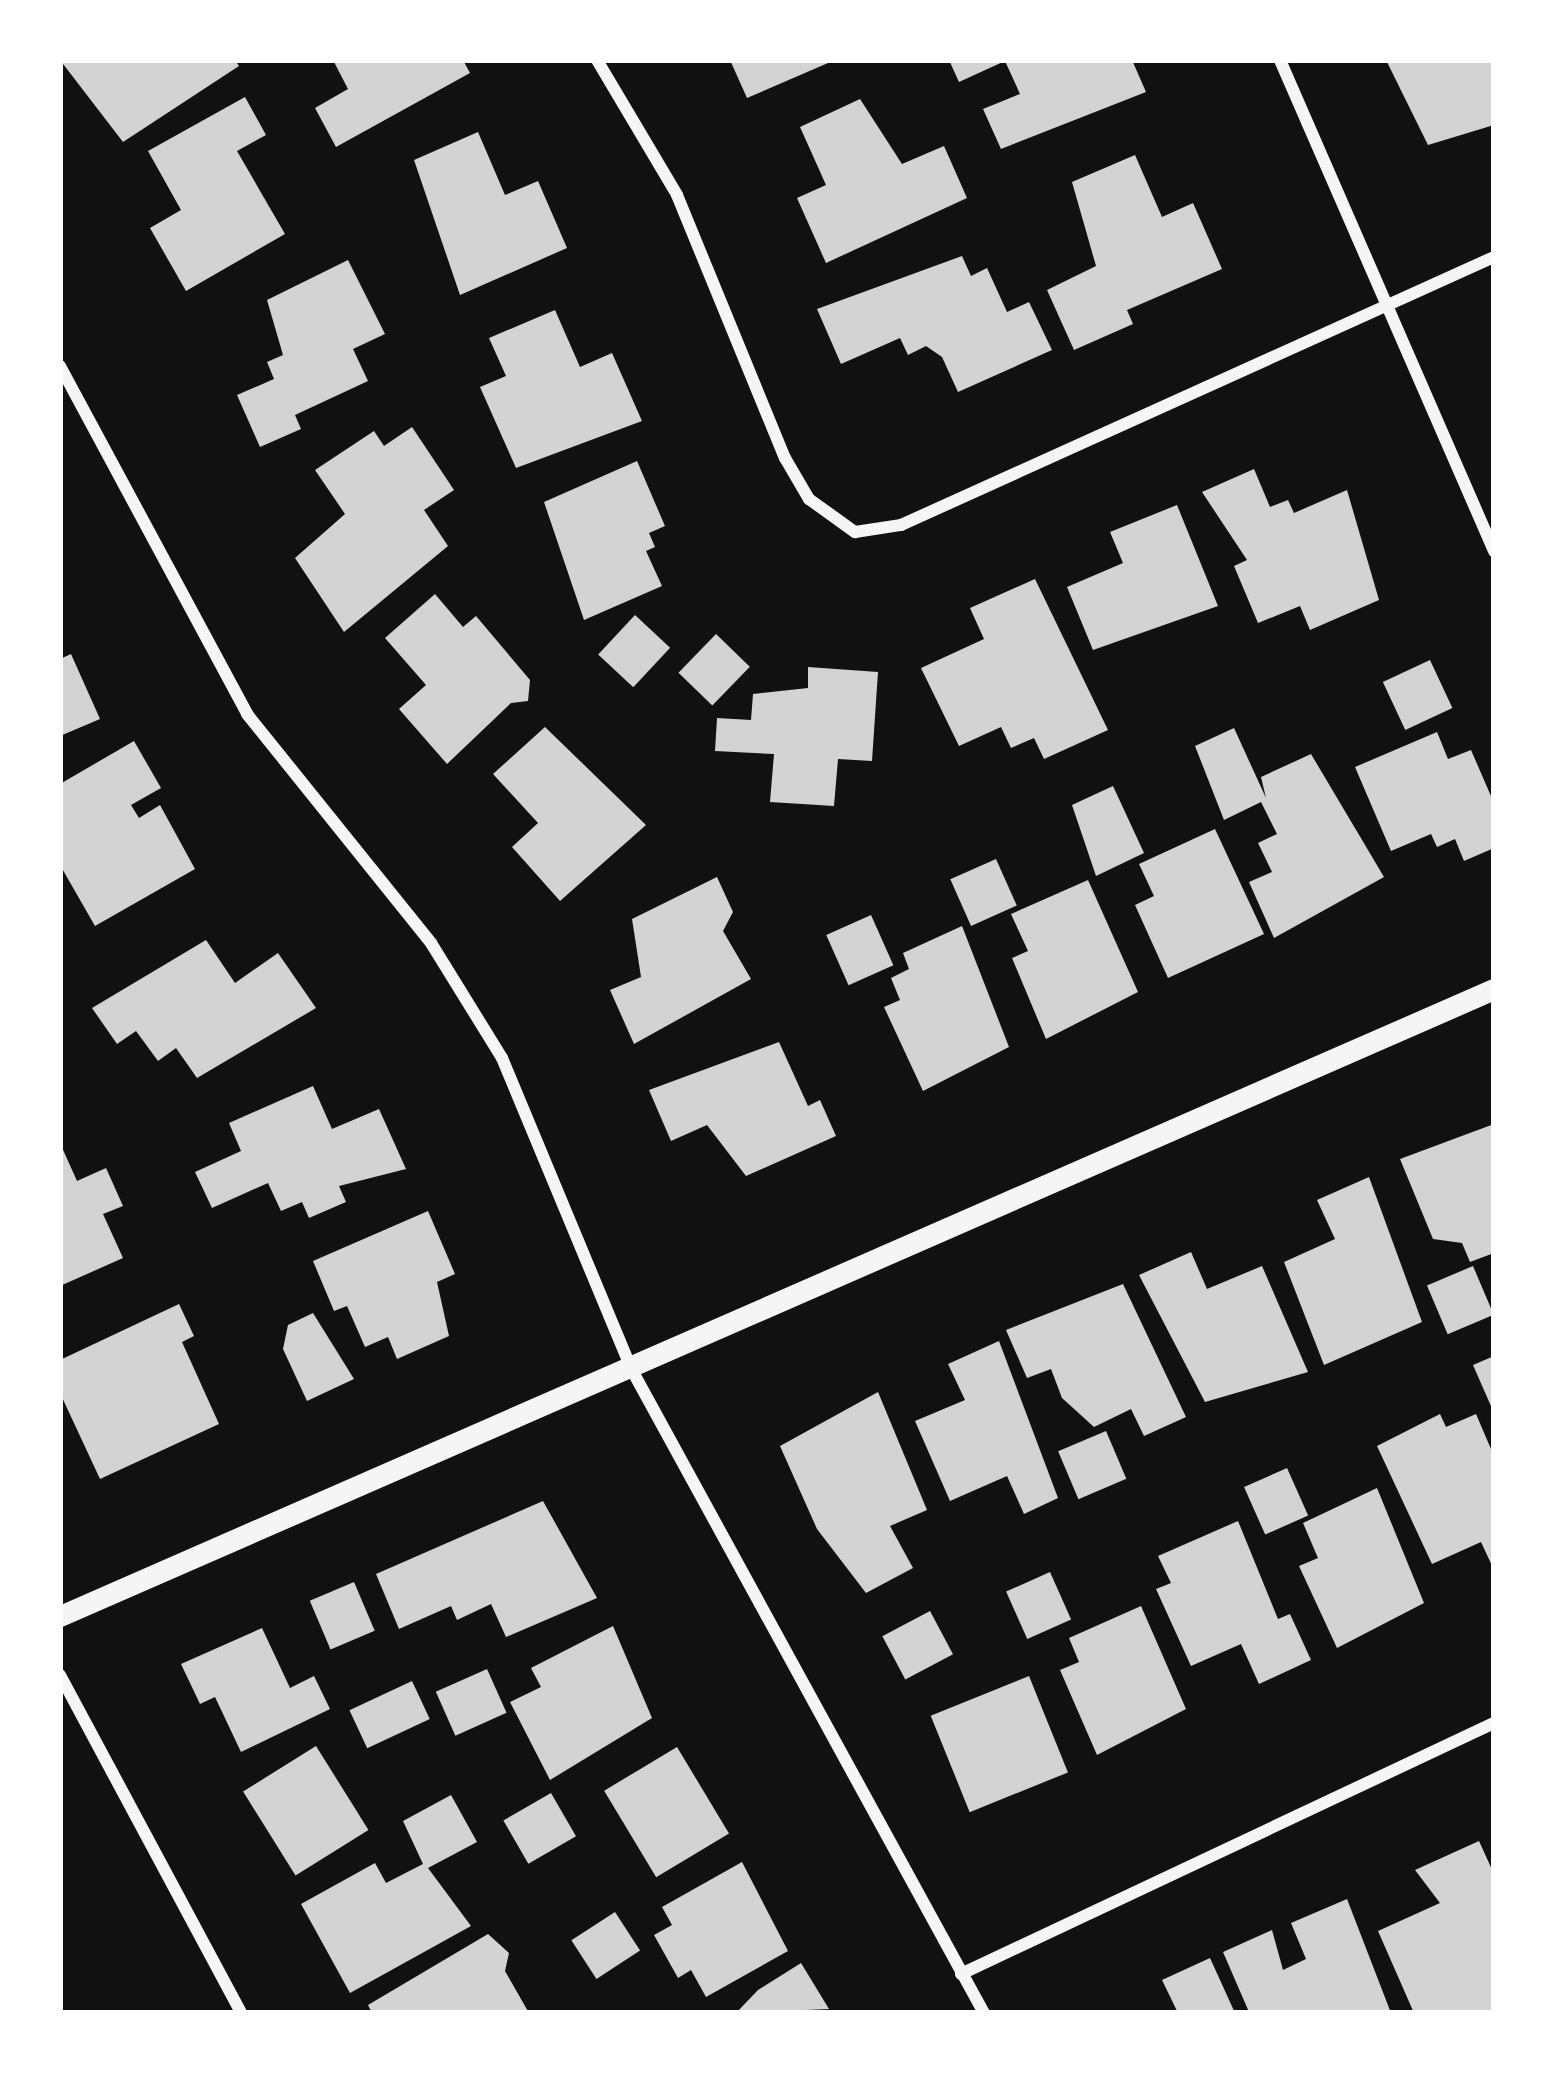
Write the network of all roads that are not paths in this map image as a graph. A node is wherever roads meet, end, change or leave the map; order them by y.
1 (597, 60) edge
2 (1280, 60) edge
3 (1494, 257) edge
4 (1390, 303) junction
5 (60, 366) edge
6 (1494, 551) edge
7 (1494, 989) edge
8 (633, 1372) junction
9 (60, 1616) edge
10 (60, 1675) edge
11 (1494, 1723) edge
12 (961, 1973) junction
13 (241, 2013) edge
14 (984, 2013) edge

1 - 4 street
2 - 4 street
3 - 4 street
4 - 6 street
5 - 8 street
7 - 8 street
8 - 9 street
8 - 12 street
10 - 13 street
11 - 12 street
12 - 14 street

